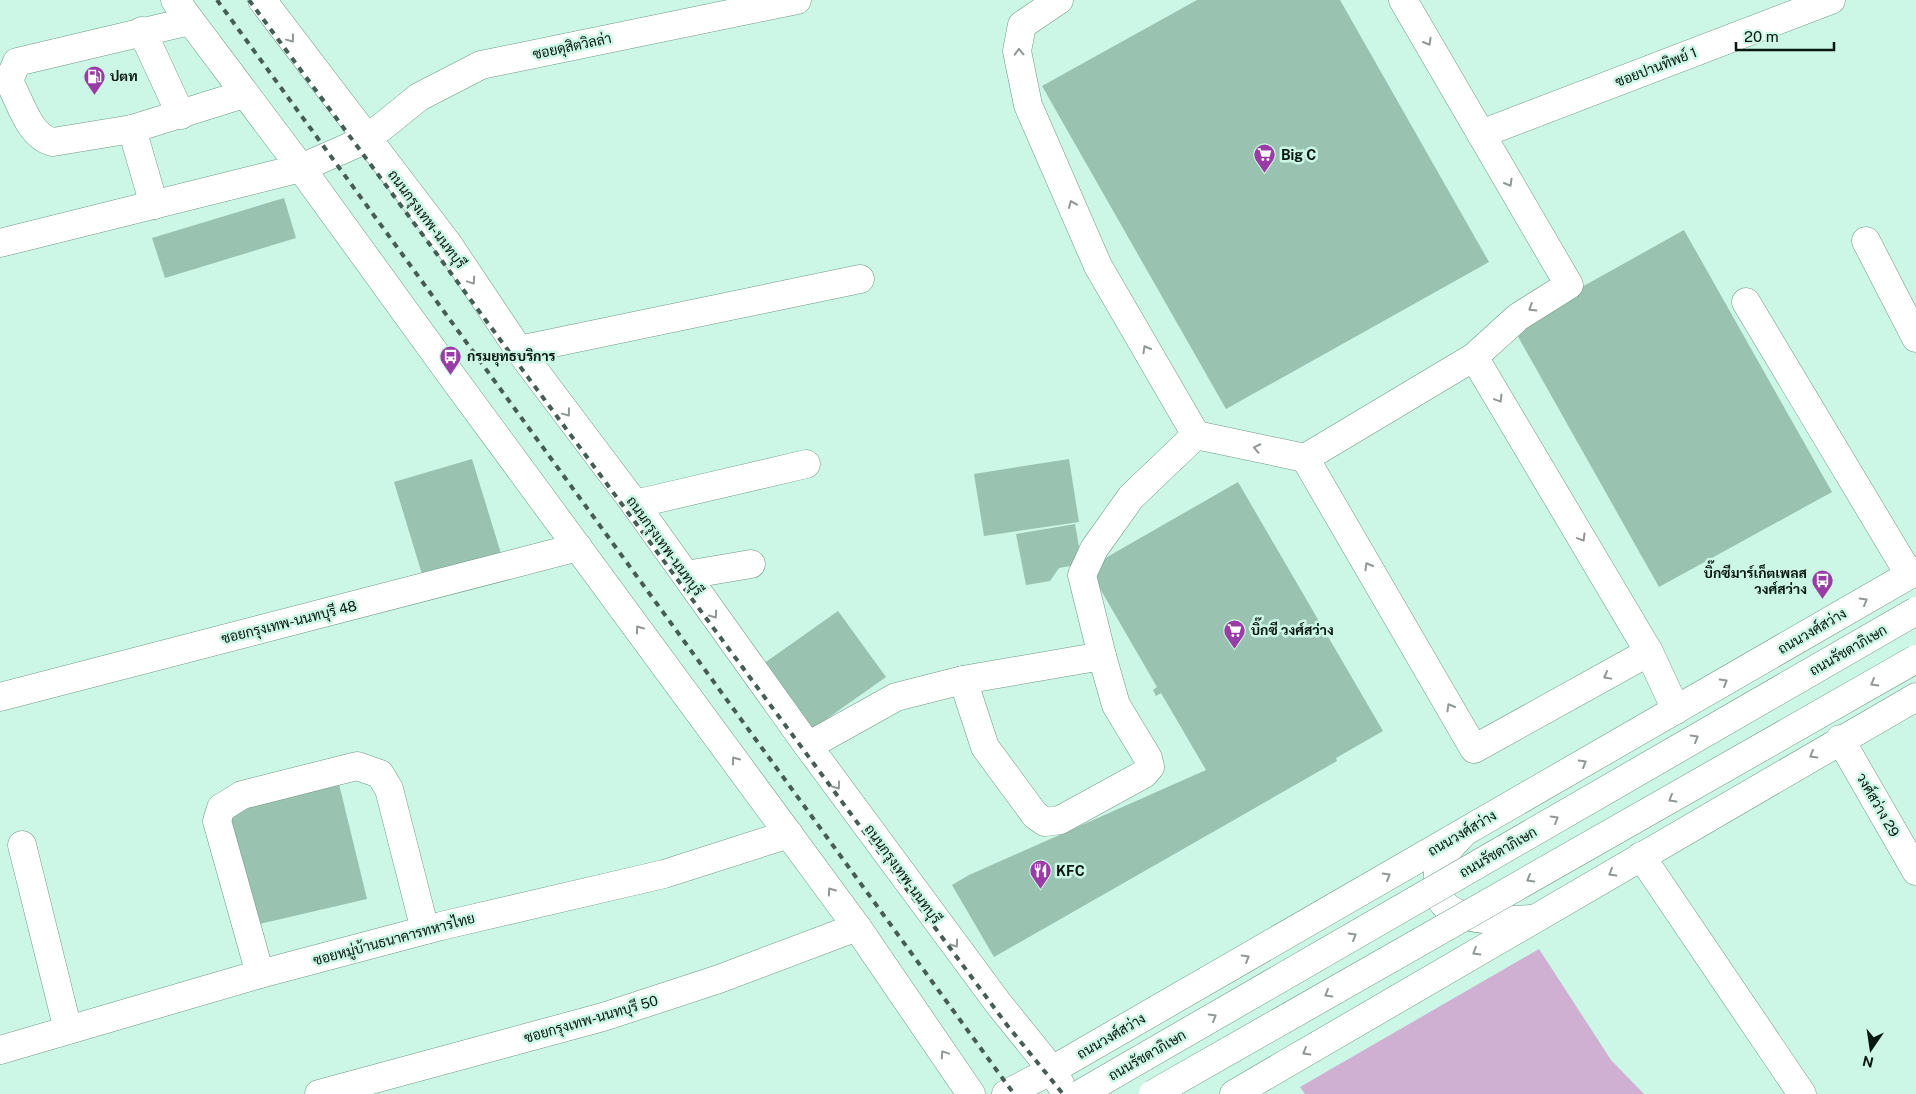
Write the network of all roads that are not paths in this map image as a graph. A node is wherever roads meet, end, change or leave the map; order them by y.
1 (262, 0) edge
2 (796, 0) edge
3 (1059, 0) edge
4 (1403, 0) edge
5 (1831, 0) edge
6 (183, 10) edge
7 (142, 32) junction
8 (244, 94) junction
9 (181, 115) junction
10 (132, 129) junction
11 (1481, 134) junction
12 (366, 139) junction
13 (301, 168) junction
14 (154, 205) junction
15 (1866, 241) dead end
16 (0, 243) edge
17 (860, 279) dead end
18 (1746, 302) dead end
19 (1916, 338) edge
20 (519, 350) junction
21 (1474, 357) junction
22 (1196, 435) junction
23 (1305, 458) junction
24 (806, 464) dead end
25 (635, 504) junction
26 (578, 547) junction
27 (751, 564) dead end
28 (1913, 573) edge
29 (686, 575) junction
30 (1916, 611) edge
31 (1649, 652) junction
32 (1102, 656) junction
33 (1916, 659) edge
34 (963, 680) junction
35 (0, 696) edge
36 (1916, 696) edge
37 (1676, 710) junction
38 (1840, 739) junction
39 (808, 746) junction
40 (1465, 831) junction
41 (789, 834) junction
42 (22, 845) dead end
43 (1641, 856) junction
44 (1916, 871) edge
45 (1534, 919) junction
46 (858, 927) junction
47 (425, 930) junction
48 (260, 974) junction
49 (68, 1030) junction
50 (0, 1050) edge
51 (1052, 1070) junction
52 (319, 1094) edge
53 (971, 1094) edge
54 (1006, 1094) edge
55 (1066, 1094) edge
56 (1080, 1094) edge
57 (1153, 1094) edge
58 (1234, 1094) edge
59 (1802, 1094) edge

1 -> 12 main road, ถนนกรุงเทพ-นนทบุรี
2 - 12 main road, ซอยดุสิตวิลล่า
22 -> 3 main road
4 -> 11 main road
5 - 11 main road, ซอยปานทิพย์ 1
6 - 7 main road
6 - 8 main road
7 - 9 main road
7 - 10 main road
8 - 9 main road
8 - 13 main road
9 - 10 main road
10 - 14 main road
11 -> 21 main road
12 - 13 main road, ซอยดุสิตวิลล่า
12 -> 20 main road, ถนนกรุงเทพ-นนทบุรี
13 - 14 main road, ซอยดุสิตวิลล่า
13 - 26 main road
14 - 16 main road, ซอยดุสิตวิลล่า
15 - 19 main road
17 - 20 main road
18 - 28 main road
20 -> 25 main road, ถนนกรุงเทพ-นนทบุรี
21 - 23 main road
21 -> 31 main road
23 -> 22 main road
22 - 32 main road
31 -> 23 main road
24 - 25 main road
25 - 29 main road, ถนนกรุงเทพ-นนทบุรี
26 - 35 main road, ซอยกรุงเทพ-นนทบุรี 48
41 -> 26 main road
27 - 29 main road
37 -> 28 main road, ถนนวงศ์สว่าง
29 -> 39 main road, ถนนกรุงเทพ-นนทบุรี
56 -> 30 main road, ถนนรัชดาภิเษก, bridge
31 - 37 main road
32 - 34 main road
32 - 34 main road
33 -> 57 main road, bridge
34 - 39 main road
36 - 38 main road
40 -> 37 main road, ถนนวงศ์สว่าง
38 -> 43 main road
38 - 44 main road, วงศ์สว่าง 29
39 -> 51 main road, ถนนกรุงเทพ-นนทบุรี
40 - 45 main road
51 -> 40 main road, ถนนวงศ์สว่าง
46 -> 41 main road
41 - 47 main road, ซอยหมู่บ้านธนาคารทหารไทย
42 - 49 main road
43 -> 45 main road
43 - 59 main road
45 -> 58 main road
46 - 52 main road, ซอยกรุงเทพ-นนทบุรี 50
53 -> 46 main road
47 - 48 main road, ซอยหมู่บ้านธนาคารทหารไทย
47 - 48 main road
48 - 49 main road, ซอยหมู่บ้านธนาคารทหารไทย
49 - 50 main road, ซอยหมู่บ้านธนาคารทหารไทย
51 - 54 main road, ถนนวงศ์สว่าง
51 - 55 main road, ถนนกรุงเทพ-นนทบุรี

